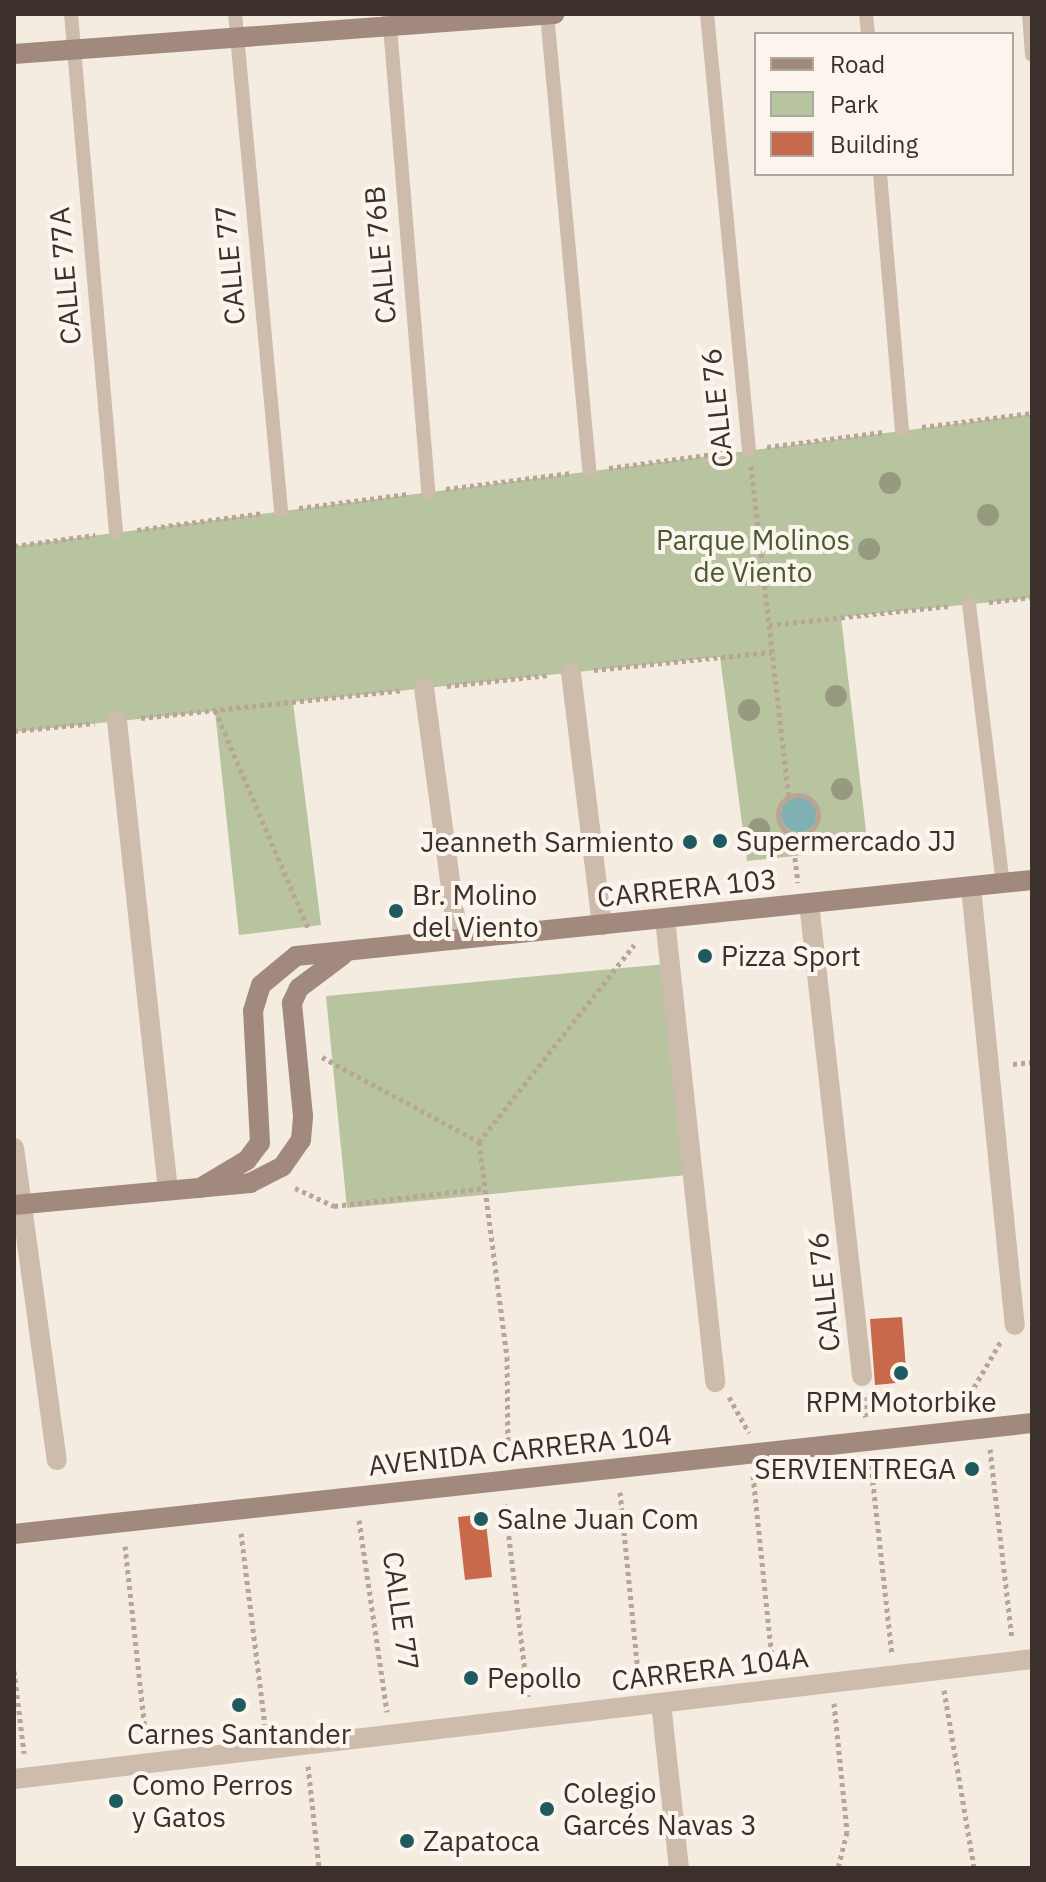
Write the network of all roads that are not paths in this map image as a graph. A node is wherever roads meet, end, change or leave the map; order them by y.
1 (71, 14) edge
2 (235, 14) edge
3 (547, 14) edge
4 (555, 14) edge
5 (707, 14) edge
6 (1029, 14) edge
7 (389, 20) edge
8 (237, 38) junction
9 (74, 50) junction
10 (14, 54) edge
11 (1032, 55) edge
12 (880, 176) edge
13 (902, 430) road end
14 (749, 449) road end
15 (589, 471) road end
16 (428, 492) road end
17 (281, 511) road end
18 (116, 532) road end
19 (969, 604) road end
20 (571, 673) road end
21 (424, 688) road end
22 (117, 721) road end
23 (1032, 880) edge
24 (1003, 883) junction
25 (971, 887) junction
26 (805, 904) junction
27 (659, 920) junction
28 (602, 925) junction
29 (458, 940) junction
30 (349, 952) junction
31 (14, 1148) edge
32 (200, 1188) junction
33 (168, 1190) junction
34 (18, 1205) edge
35 (1015, 1325) road end
36 (862, 1376) road end
37 (715, 1382) road end
38 (1032, 1423) edge
39 (57, 1460) dead end
40 (14, 1534) edge
41 (1023, 1660) edge
42 (651, 1704) junction
43 (21, 1778) edge
44 (679, 1868) edge

1 - 9 lane, CALLE 77A
2 - 8 lane, CALLE 77
3 - 4 street
3 - 7 street
3 - 15 lane
5 - 14 lane, CALLE 76
6 - 11 lane
7 - 8 street
7 - 16 lane, CALLE 76B
8 - 9 street
8 - 17 lane, CALLE 77
9 - 10 street
9 - 18 lane, CALLE 77A
12 - 13 lane
19 - 24 lane
20 - 28 street
21 - 29 street
22 - 33 street
23 - 24 street, CARRERA 103
24 - 25 street, CARRERA 103
25 - 26 street, CARRERA 103
25 - 35 street
26 - 27 street, CARRERA 103
26 - 36 street, CALLE 76
27 - 28 street, CARRERA 103
27 - 37 street
28 - 29 street, CARRERA 103
29 - 30 street, CARRERA 103
30 - 32 street
30 - 32 street
31 - 34 street
32 - 33 street
33 - 34 street
34 - 39 street
38 - 40 street, AVENIDA CARRERA 104
41 - 42 street, CARRERA 104A
42 - 43 street, CARRERA 104A
42 - 44 street

